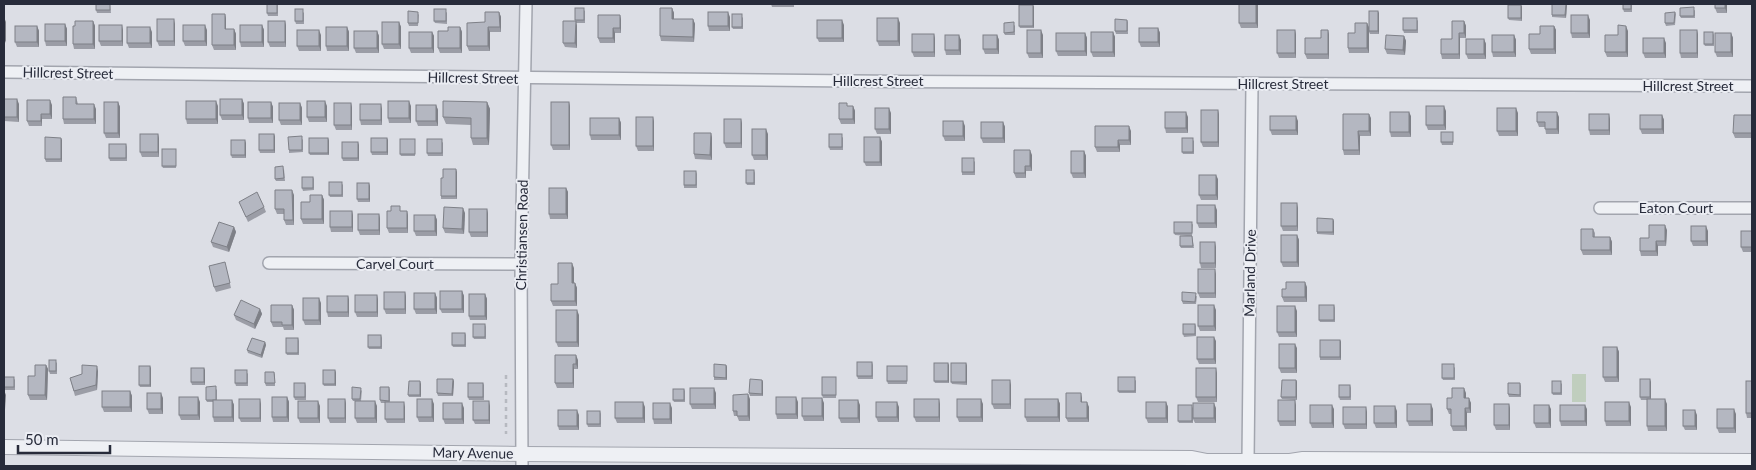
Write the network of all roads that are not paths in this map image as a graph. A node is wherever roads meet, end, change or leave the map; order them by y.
1 (526, 4) edge
2 (4, 72) edge
3 (525, 79) junction
4 (1252, 84) junction
5 (1752, 86) edge
6 (1600, 208) dead end
7 (1752, 208) edge
8 (269, 263) dead end
9 (521, 264) junction
10 (4, 447) edge
11 (522, 460) edge
12 (1752, 460) edge
13 (1248, 461) junction

1 - 3 street, Christiansen Road
2 - 3 street, Hillcrest Street
3 - 4 street, Hillcrest Street
3 - 9 street, Christiansen Road
4 - 5 street, Hillcrest Street
4 - 13 street, Marland Drive
6 - 7 street, Eaton Court
8 - 9 street, Carvel Court
9 - 11 street, Christiansen Road
10 - 11 street, Mary Avenue
11 - 13 street, Mary Avenue
12 - 13 street, Mary Avenue

